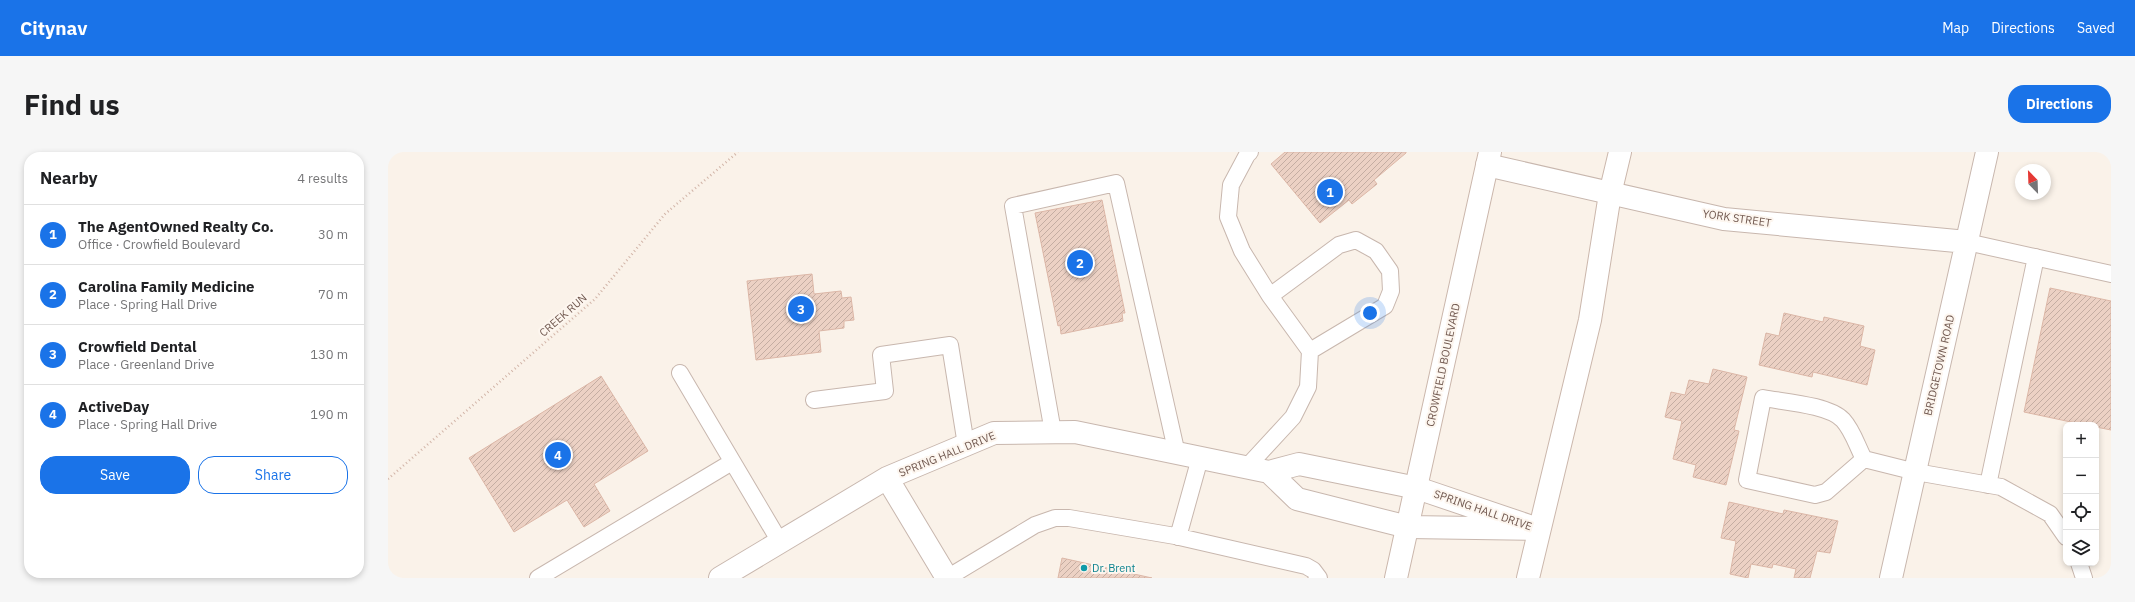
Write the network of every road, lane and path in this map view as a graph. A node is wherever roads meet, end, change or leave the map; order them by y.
1 (738, 152) edge
2 (1250, 152) edge
3 (1620, 152) edge
4 (1987, 152) edge
5 (1489, 158) edge
6 (1610, 194) junction
7 (1967, 242) junction
8 (2036, 257) junction
9 (2111, 274) edge
10 (1270, 296) junction
11 (1310, 351) junction
12 (680, 373) dead end
13 (814, 400) dead end
14 (1053, 432) junction
15 (966, 445) junction
16 (1177, 454) junction
17 (1200, 458) junction
18 (1864, 459) junction
19 (732, 462) junction
20 (1246, 468) junction
21 (1269, 472) junction
22 (1916, 472) junction
23 (888, 478) junction
24 (388, 479) edge
25 (1988, 485) junction
26 (1417, 488) junction
27 (1408, 527) junction
28 (1538, 529) junction
29 (2063, 533) edge
30 (1178, 537) junction
31 (780, 542) junction
32 (2080, 566) edge
33 (538, 578) edge
34 (720, 578) edge
35 (947, 578) edge
36 (1319, 578) edge
37 (1396, 578) edge
38 (1528, 578) edge
39 (1891, 578) edge
40 (2084, 578) edge

1 - 24 path, CREEK RUN
2 - 10 lane
3 - 6 street
4 - 7 street, BRIDGETOWN ROAD
5 - 6 street, YORK STREET
5 - 26 street, CROWFIELD BOULEVARD
6 - 7 street, YORK STREET
6 - 28 street
7 - 8 lane
7 - 22 street, BRIDGETOWN ROAD
8 - 9 lane
8 - 25 lane
10 - 11 lane
10 - 11 lane
11 - 20 lane
12 - 19 lane
13 - 15 lane
14 - 15 street, SPRING HALL DRIVE
14 - 16 street, SPRING HALL DRIVE
14 - 16 lane
15 - 23 street, SPRING HALL DRIVE
16 - 17 street, SPRING HALL DRIVE
17 - 20 street, SPRING HALL DRIVE
17 - 30 lane
18 - 18 lane
18 - 22 lane
19 - 31 lane
19 - 33 lane
20 - 21 street, SPRING HALL DRIVE
21 - 26 street, SPRING HALL DRIVE
21 - 27 street, SPRING HALL DRIVE
22 - 25 lane
22 - 39 street, BRIDGETOWN ROAD
23 - 31 street, SPRING HALL DRIVE
23 - 35 street
25 - 29 lane
26 - 27 street, CROWFIELD BOULEVARD
26 - 28 street, SPRING HALL DRIVE
27 - 28 street, SPRING HALL DRIVE
27 - 37 street, CROWFIELD BOULEVARD
28 - 38 street
30 - 35 lane
30 - 36 lane
31 - 34 street, SPRING HALL DRIVE
32 - 40 lane

